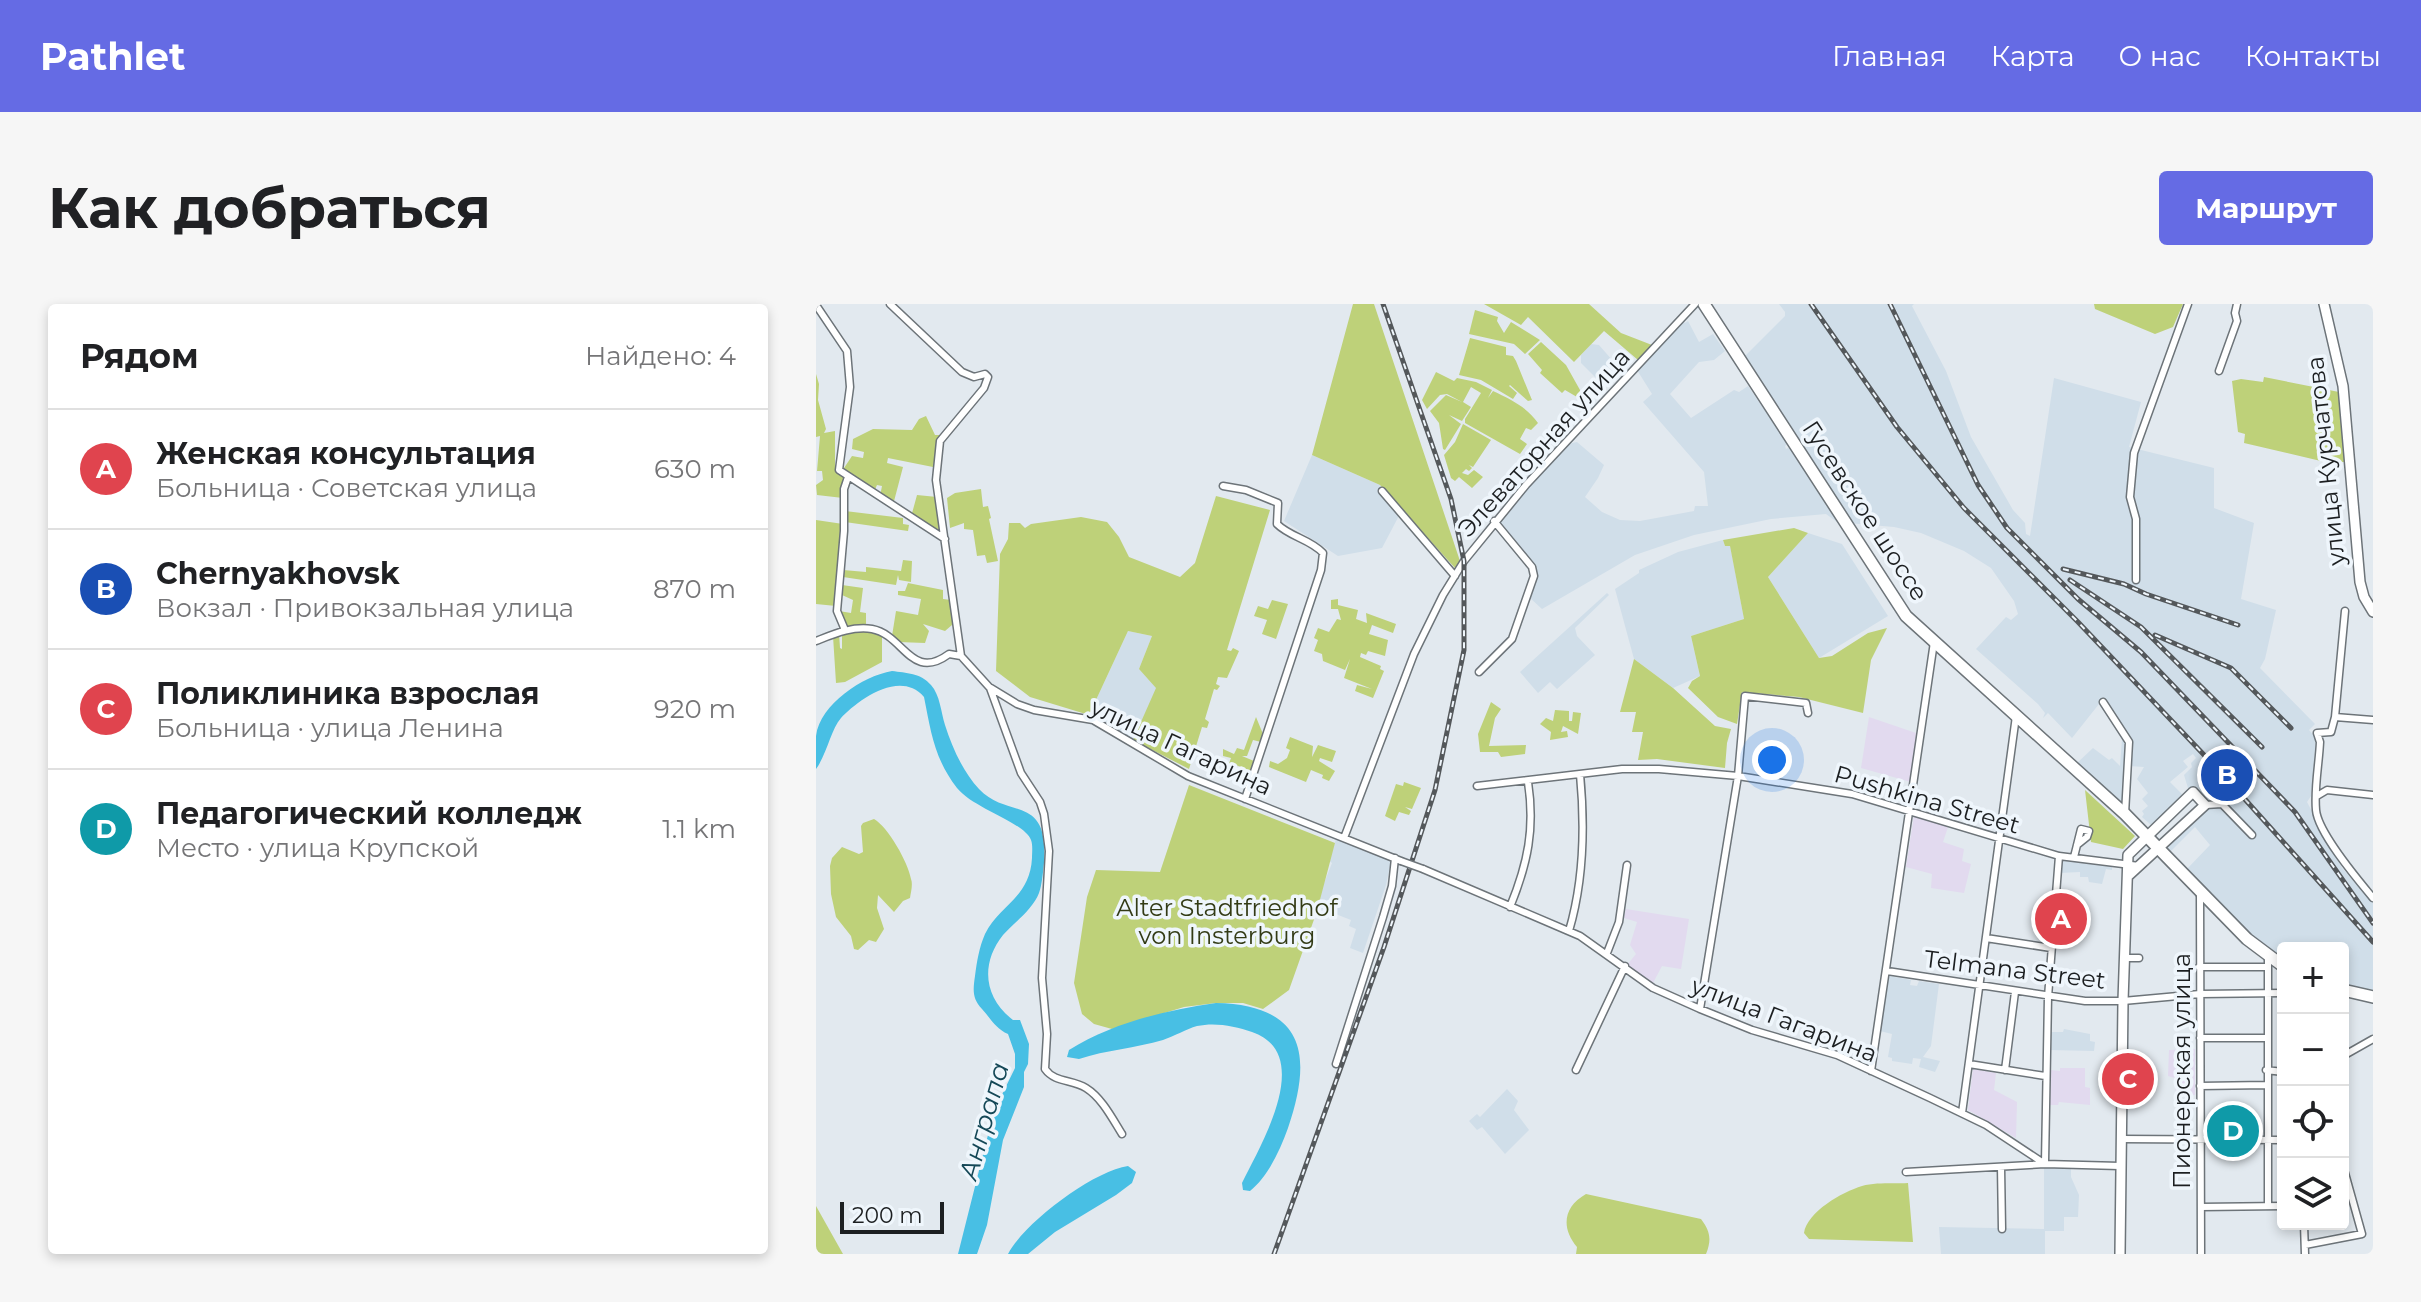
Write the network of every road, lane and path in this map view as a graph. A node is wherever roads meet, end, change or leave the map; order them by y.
1 (890, 304) edge
2 (1695, 304) edge
3 (1704, 304) edge
4 (2188, 304) edge
5 (2237, 304) edge
6 (2324, 304) edge
7 (816, 305) edge
8 (2219, 371) dead end
9 (848, 477) junction
10 (1223, 486) dead end
11 (1382, 491) dead end
12 (1494, 521) junction
13 (945, 539) junction
14 (1455, 576) junction
15 (2136, 580) dead end
16 (2345, 611) dead end
17 (2373, 612) edge
18 (845, 630) junction
19 (816, 641) edge
20 (1934, 642) junction
21 (961, 656) junction
22 (1479, 672) dead end
23 (990, 688) junction
24 (2103, 702) dead end
25 (1808, 713) dead end
26 (2016, 715) junction
27 (2335, 717) junction
28 (2373, 720) edge
29 (1580, 774) junction
30 (1738, 776) junction
31 (1528, 782) junction
32 (1477, 786) dead end
33 (2373, 795) edge
34 (2317, 796) junction
35 (1245, 799) junction
36 (2205, 805) junction
37 (1911, 812) junction
38 (2125, 814) junction
39 (2147, 835) junction
40 (2252, 835) dead end
41 (1344, 838) junction
42 (2000, 840) junction
43 (2077, 845) dead end
44 (2159, 848) junction
45 (2059, 856) junction
46 (2074, 857) junction
47 (1398, 860) junction
48 (2128, 864) junction
49 (1627, 865) dead end
50 (2139, 866) junction
51 (2128, 876) junction
52 (2200, 888) junction
53 (2373, 898) edge
54 (1510, 907) junction
55 (1569, 931) junction
56 (1986, 938) junction
57 (2051, 948) junction
58 (1607, 953) junction
59 (2124, 958) junction
60 (2139, 958) dead end
61 (2267, 961) junction
62 (2277, 964) edge
63 (1625, 966) junction
64 (2199, 967) junction
65 (1887, 971) junction
66 (1980, 985) junction
67 (2349, 991) edge
68 (2015, 992) junction
69 (2201, 993) junction
70 (2266, 993) junction
71 (2277, 993) edge
72 (2048, 997) junction
73 (2373, 997) edge
74 (2123, 1001) junction
75 (1700, 1009) junction
76 (2200, 1038) junction
77 (2267, 1038) junction
78 (2373, 1039) edge
79 (2349, 1053) edge
80 (1336, 1064) dead end
81 (1969, 1064) junction
82 (1576, 1070) dead end
83 (2005, 1070) junction
84 (2266, 1070) junction
85 (1871, 1071) junction
86 (2277, 1071) edge
87 (2045, 1076) junction
88 (2266, 1085) junction
89 (2200, 1086) junction
90 (1962, 1113) junction
91 (1122, 1134) dead end
92 (2121, 1139) junction
93 (2201, 1140) junction
94 (2268, 1140) junction
95 (2277, 1140) edge
96 (2045, 1164) junction
97 (2120, 1166) junction
98 (2001, 1167) junction
99 (1906, 1172) dead end
100 (2349, 1187) edge
101 (2268, 1205) junction
102 (2277, 1206) edge
103 (2201, 1207) junction
104 (2002, 1229) dead end
105 (2304, 1230) edge
106 (2305, 1245) junction
107 (2120, 1254) edge
108 (2201, 1254) edge
109 (2305, 1254) edge

1 - 13 street
2 - 12 street, Элеваторная улица
3 - 20 highway, Гусевское шоссе
4 - 15 street
5 - 8 street
6 - 17 main road, улица Курчатова
7 - 9 street
9 - 13 street
9 - 18 street
10 - 35 street
11 - 14 street
12 - 14 street, Элеваторная улица
12 - 22 street
13 - 21 street
14 - 41 street, Элеваторная улица
16 - 27 street
18 - 19 street
18 - 21 street
20 - 26 highway, Гусевское шоссе
20 - 37 street
21 - 23 street
23 - 35 street, улица Гагарина
23 - 91 street
24 - 38 street
25 - 30 street
26 - 38 highway, Гусевское шоссе
26 - 42 street
27 - 28 street
27 - 34 street
29 - 30 street, Pushkina Street
29 - 31 street, Pushkina Street
29 - 55 street
30 - 37 street, Pushkina Street
30 - 75 street
31 - 32 street, Pushkina Street
31 - 54 street
33 - 34 street
34 - 53 street
35 - 41 street, улица Гагарина
36 - 39 main road
36 - 40 street
36 - 44 main road
37 - 42 street, Pushkina Street
37 - 65 street
38 - 39 highway, Гусевское шоссе
39 - 44 highway, Гусевское шоссе
39 - 48 main road
41 - 47 street, улица Гагарина
42 - 45 street, Pushkina Street
42 - 56 street
43 - 46 street
44 - 50 main road
44 - 52 highway, Гусевское шоссе
45 - 46 street, Pushkina Street
45 - 57 street
46 - 48 street, Pushkina Street
47 - 54 street, улица Гагарина, bridge
47 - 80 street
48 - 50 street, Pushkina Street
48 - 51 main road
49 - 58 street
50 - 51 main road
51 - 59 main road
52 - 61 highway, Гусевское шоссе
52 - 64 street, Пионерская улица
54 - 55 street, улица Гагарина
55 - 58 street, улица Гагарина
56 - 57 street
56 - 66 street
57 - 72 street
58 - 63 street, улица Гагарина
59 - 60 street
59 - 74 main road
61 - 62 highway, Гусевское шоссе
61 - 64 street
61 - 70 street
63 - 75 street, улица Гагарина
63 - 82 street
64 - 69 street, Пионерская улица
65 - 66 street, Telmana Street
65 - 85 street
66 - 68 street, Telmana Street
66 - 81 street
67 - 73 highway
68 - 72 street, Telmana Street
68 - 83 street
69 - 70 street, Telmana Street
69 - 74 street, Telmana Street
69 - 76 street, Пионерская улица
70 - 71 street, Telmana Street
70 - 77 street
72 - 74 street, Telmana Street
72 - 87 street
74 - 92 main road
75 - 85 street, улица Гагарина
76 - 77 street
76 - 89 street, Пионерская улица
77 - 84 street
78 - 79 street
81 - 83 street
81 - 90 street
83 - 87 street
84 - 86 street
84 - 88 street
85 - 90 street, улица Гагарина
87 - 96 street
88 - 89 street
88 - 94 street
89 - 93 street, Пионерская улица
90 - 96 street, улица Гагарина
92 - 93 street
92 - 97 main road
93 - 94 street
93 - 103 street, Пионерская улица
94 - 95 street
94 - 101 street
96 - 97 street
96 - 98 street
97 - 107 main road
98 - 99 street
98 - 104 street
100 - 106 street
101 - 102 street
101 - 103 street
103 - 108 street, Пионерская улица
105 - 106 street
106 - 109 street

